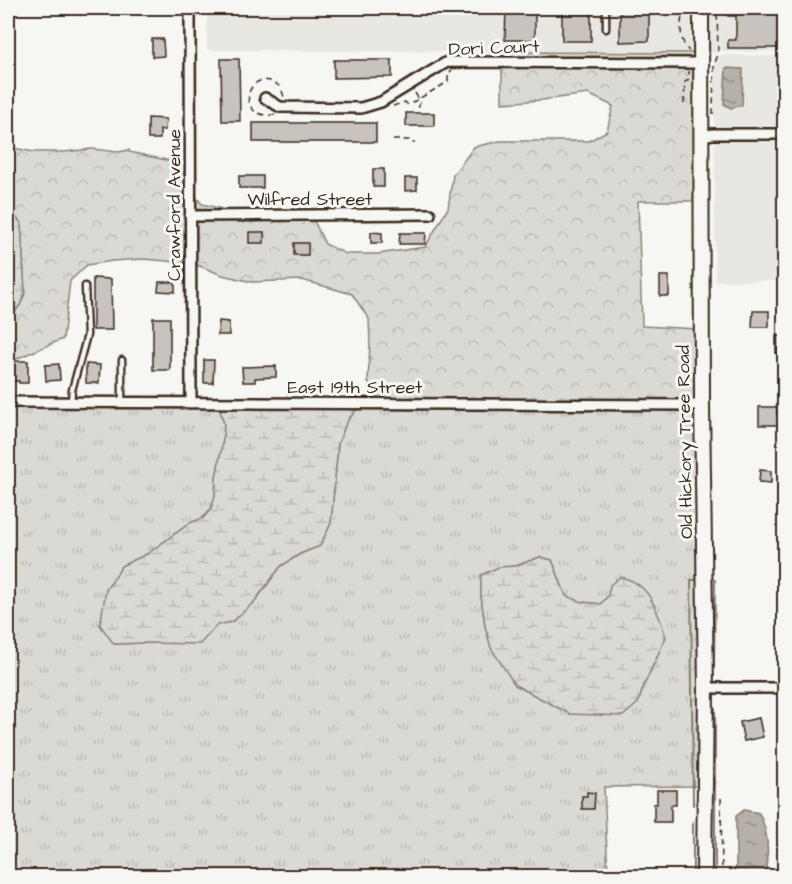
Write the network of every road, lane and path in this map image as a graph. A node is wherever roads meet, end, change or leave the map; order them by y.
1 (190, 8) edge
2 (606, 8) edge
3 (701, 8) edge
4 (606, 29) dead end
5 (701, 63) junction
6 (415, 93) dead end
7 (265, 98) dead end
8 (418, 111) dead end
9 (784, 134) edge
10 (701, 136) junction
11 (393, 140) dead end
12 (415, 143) dead end
13 (430, 214) dead end
14 (190, 216) junction
15 (85, 286) dead end
16 (122, 360) dead end
17 (8, 402) edge
18 (71, 402) junction
19 (122, 403) junction
20 (191, 403) junction
21 (702, 405) junction
22 (706, 688) junction
23 (784, 688) edge
24 (721, 798) dead end
25 (704, 876) edge
26 (722, 876) edge

1 - 14 street, Crawford Avenue
2 - 4 lane
3 - 5 street, Old Hickory Tree Road
5 - 7 street, Dori Court
5 - 10 street, Old Hickory Tree Road
6 - 8 path
9 - 10 street
10 - 21 street, Old Hickory Tree Road
11 - 12 path
13 - 14 street, Wilfred Street
14 - 20 street, Crawford Avenue
15 - 18 lane
16 - 19 lane
17 - 18 street, East 19th Street
18 - 19 street, East 19th Street
19 - 20 street, East 19th Street
20 - 21 street, East 19th Street
21 - 22 street, Old Hickory Tree Road
22 - 23 street
22 - 25 street, Old Hickory Tree Road
24 - 26 path

